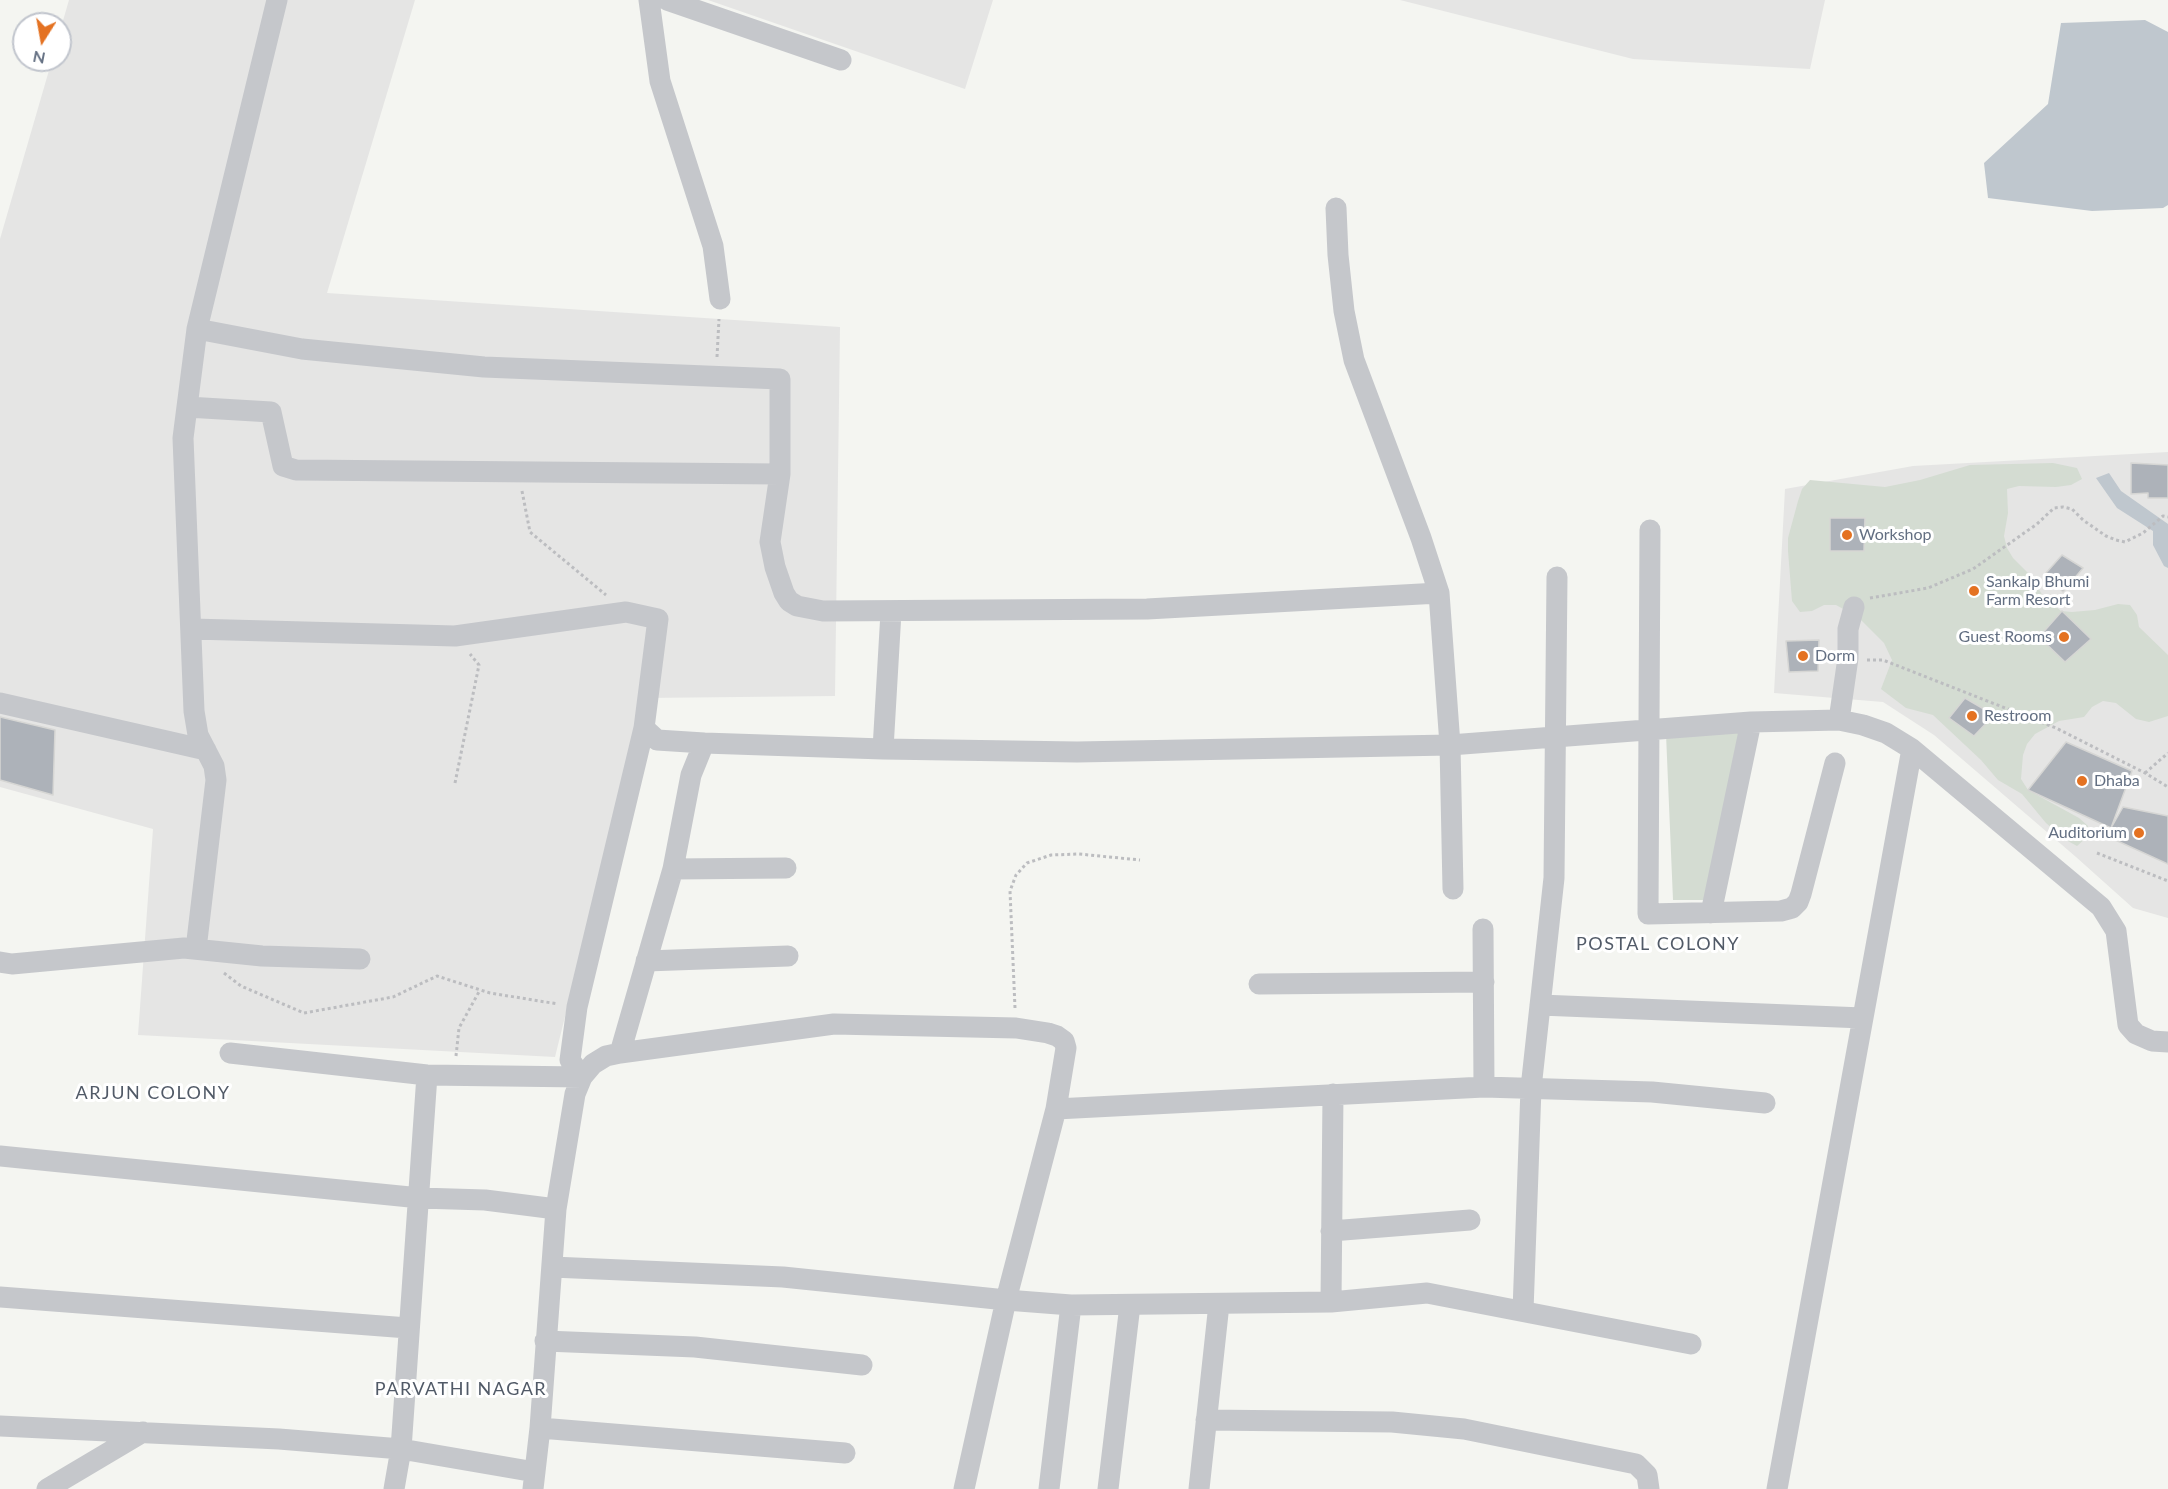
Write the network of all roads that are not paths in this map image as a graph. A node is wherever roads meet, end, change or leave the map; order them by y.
1 (277, 0) edge
2 (649, 0) edge
3 (667, 0) edge
4 (841, 60) dead end
5 (1336, 208) dead end
6 (720, 299) road end
7 (197, 329) junction
8 (187, 407) junction
9 (780, 474) junction
10 (1650, 530) dead end
11 (1557, 577) dead end
12 (1439, 593) junction
13 (1854, 607) road end
14 (891, 612) junction
15 (192, 628) junction
16 (0, 703) edge
17 (1839, 720) junction
18 (1751, 722) junction
19 (644, 728) junction
20 (1650, 729) junction
21 (1554, 738) junction
22 (704, 743) junction
23 (1450, 746) junction
24 (883, 749) junction
25 (1912, 749) junction
26 (206, 750) junction
27 (1834, 763) dead end
28 (786, 867) dead end
29 (674, 869) junction
30 (1453, 889) dead end
31 (1711, 913) junction
32 (1484, 928) dead end
33 (196, 949) junction
34 (788, 956) dead end
35 (360, 959) dead end
36 (646, 961) junction
37 (0, 962) edge
38 (1484, 982) junction
39 (1259, 984) dead end
40 (1540, 1005) junction
41 (1863, 1018) junction
42 (2168, 1042) edge
43 (230, 1053) dead end
44 (620, 1053) junction
45 (427, 1075) junction
46 (582, 1077) junction
47 (1484, 1087) junction
48 (1531, 1088) junction
49 (1333, 1094) junction
50 (1765, 1104) dead end
51 (1056, 1109) junction
52 (0, 1156) edge
53 (420, 1198) junction
54 (556, 1209) junction
55 (1470, 1220) dead end
56 (1331, 1231) junction
57 (552, 1267) junction
58 (0, 1297) edge
59 (1006, 1300) junction
60 (1331, 1302) junction
61 (1219, 1304) junction
62 (1071, 1305) junction
63 (1130, 1305) junction
64 (1523, 1311) junction
65 (408, 1328) junction
66 (545, 1341) junction
67 (1691, 1344) dead end
68 (862, 1365) dead end
69 (1206, 1419) junction
70 (0, 1425) edge
71 (540, 1428) junction
72 (143, 1432) junction
73 (401, 1449) junction
74 (845, 1454) dead end
75 (534, 1481) edge
76 (47, 1489) edge
77 (394, 1489) edge
78 (964, 1489) edge
79 (1049, 1489) edge
80 (1108, 1489) edge
81 (1199, 1489) edge
82 (1650, 1489) edge
83 (1777, 1489) edge

1 - 7 street
2 - 6 street
3 - 4 street
5 - 12 street
7 - 8 street
7 - 9 street
8 - 9 street
8 - 15 street
9 - 14 street
10 - 20 street
11 - 21 street
12 - 14 street
12 - 23 street
13 - 17 street
14 - 24 street
15 - 19 street
15 - 26 street
16 - 26 street
17 - 18 street
17 - 25 street
18 - 20 street
18 - 31 street
19 - 22 street
19 - 46 street
20 - 21 street
20 - 31 street
21 - 23 street
21 - 40 street
22 - 24 street
22 - 29 street
23 - 24 street
23 - 30 street
25 - 41 street
25 - 42 street
26 - 33 street
27 - 31 street
28 - 29 street
29 - 36 street
32 - 38 street
33 - 35 street
33 - 37 street
34 - 36 street
36 - 44 street
38 - 39 street
38 - 47 street
40 - 41 street
40 - 48 street
41 - 83 street
43 - 45 street
44 - 46 street
44 - 51 street
45 - 46 street
45 - 53 street
46 - 54 street
47 - 48 street
47 - 49 street
48 - 50 street
48 - 64 street
49 - 51 street
49 - 56 street
51 - 59 street
52 - 53 street
53 - 54 street
53 - 65 street
54 - 57 street
55 - 56 street
56 - 60 street
57 - 59 street
57 - 66 street
58 - 65 street
59 - 62 street
59 - 78 street
60 - 61 street
60 - 64 street
61 - 63 street
61 - 69 street
62 - 63 street
62 - 79 street
63 - 80 street
64 - 67 street
65 - 73 street
66 - 68 street
66 - 71 street
69 - 81 street
69 - 82 street
70 - 72 street
71 - 74 street
71 - 75 street
72 - 73 street
72 - 76 street
73 - 75 street
73 - 77 street

